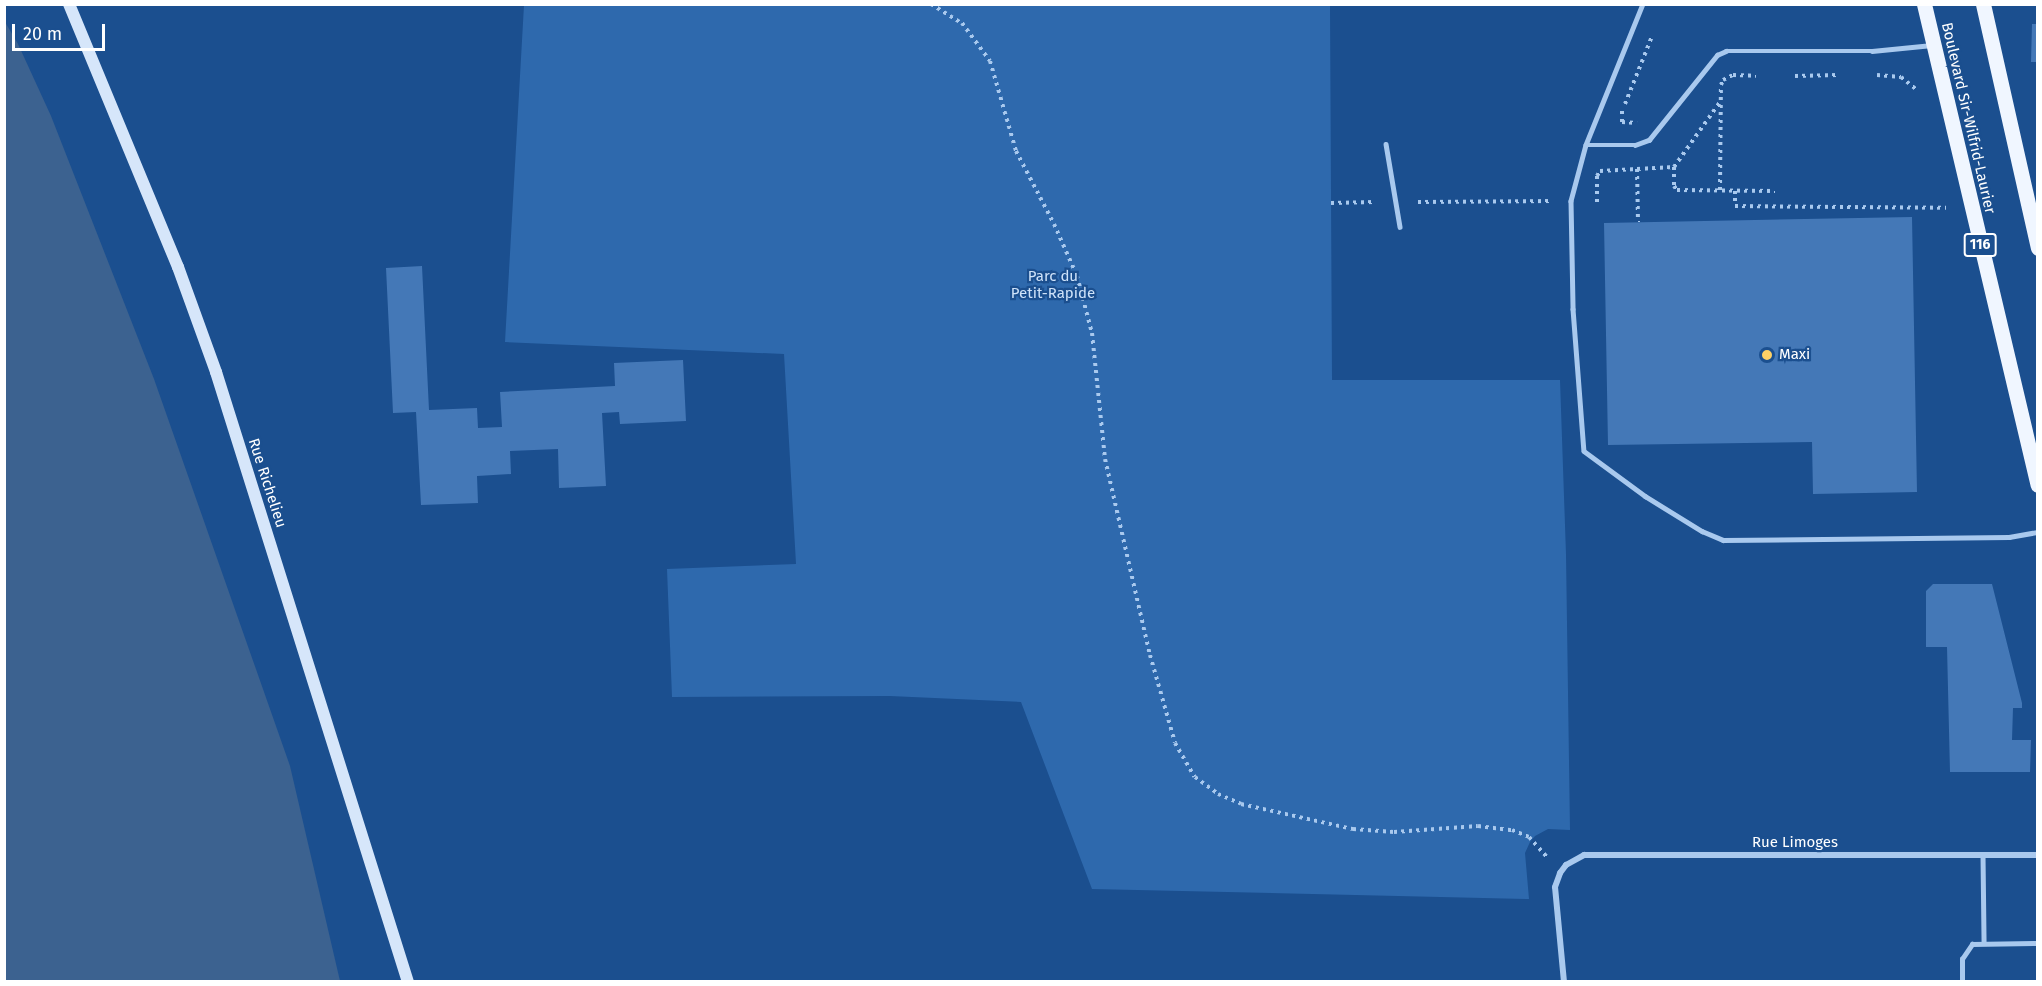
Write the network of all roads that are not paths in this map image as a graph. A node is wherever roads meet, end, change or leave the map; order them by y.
1 (69, 4) edge
2 (1643, 4) edge
3 (1924, 4) edge
4 (1983, 4) edge
5 (1932, 45) junction
6 (1386, 144) dead end
7 (1586, 145) junction
8 (1400, 227) dead end
9 (2037, 248) edge
10 (2037, 485) edge
11 (2037, 532) edge
12 (1983, 855) junction
13 (2037, 855) edge
14 (1984, 943) junction
15 (2037, 943) edge
16 (408, 981) edge
17 (1564, 981) edge
18 (1962, 981) edge

1 - 16 main road, Rue Richelieu
2 - 7 lane
3 - 5 main road, Boulevard Sir-Wilfrid-Laurier / 116
4 - 9 main road
5 - 7 lane
5 - 10 main road, Boulevard Sir-Wilfrid-Laurier / 116
6 - 8 lane
7 - 11 lane
12 - 13 street, Rue Limoges
12 - 14 lane
12 - 17 street, Rue Limoges
14 - 15 lane
14 - 18 lane

